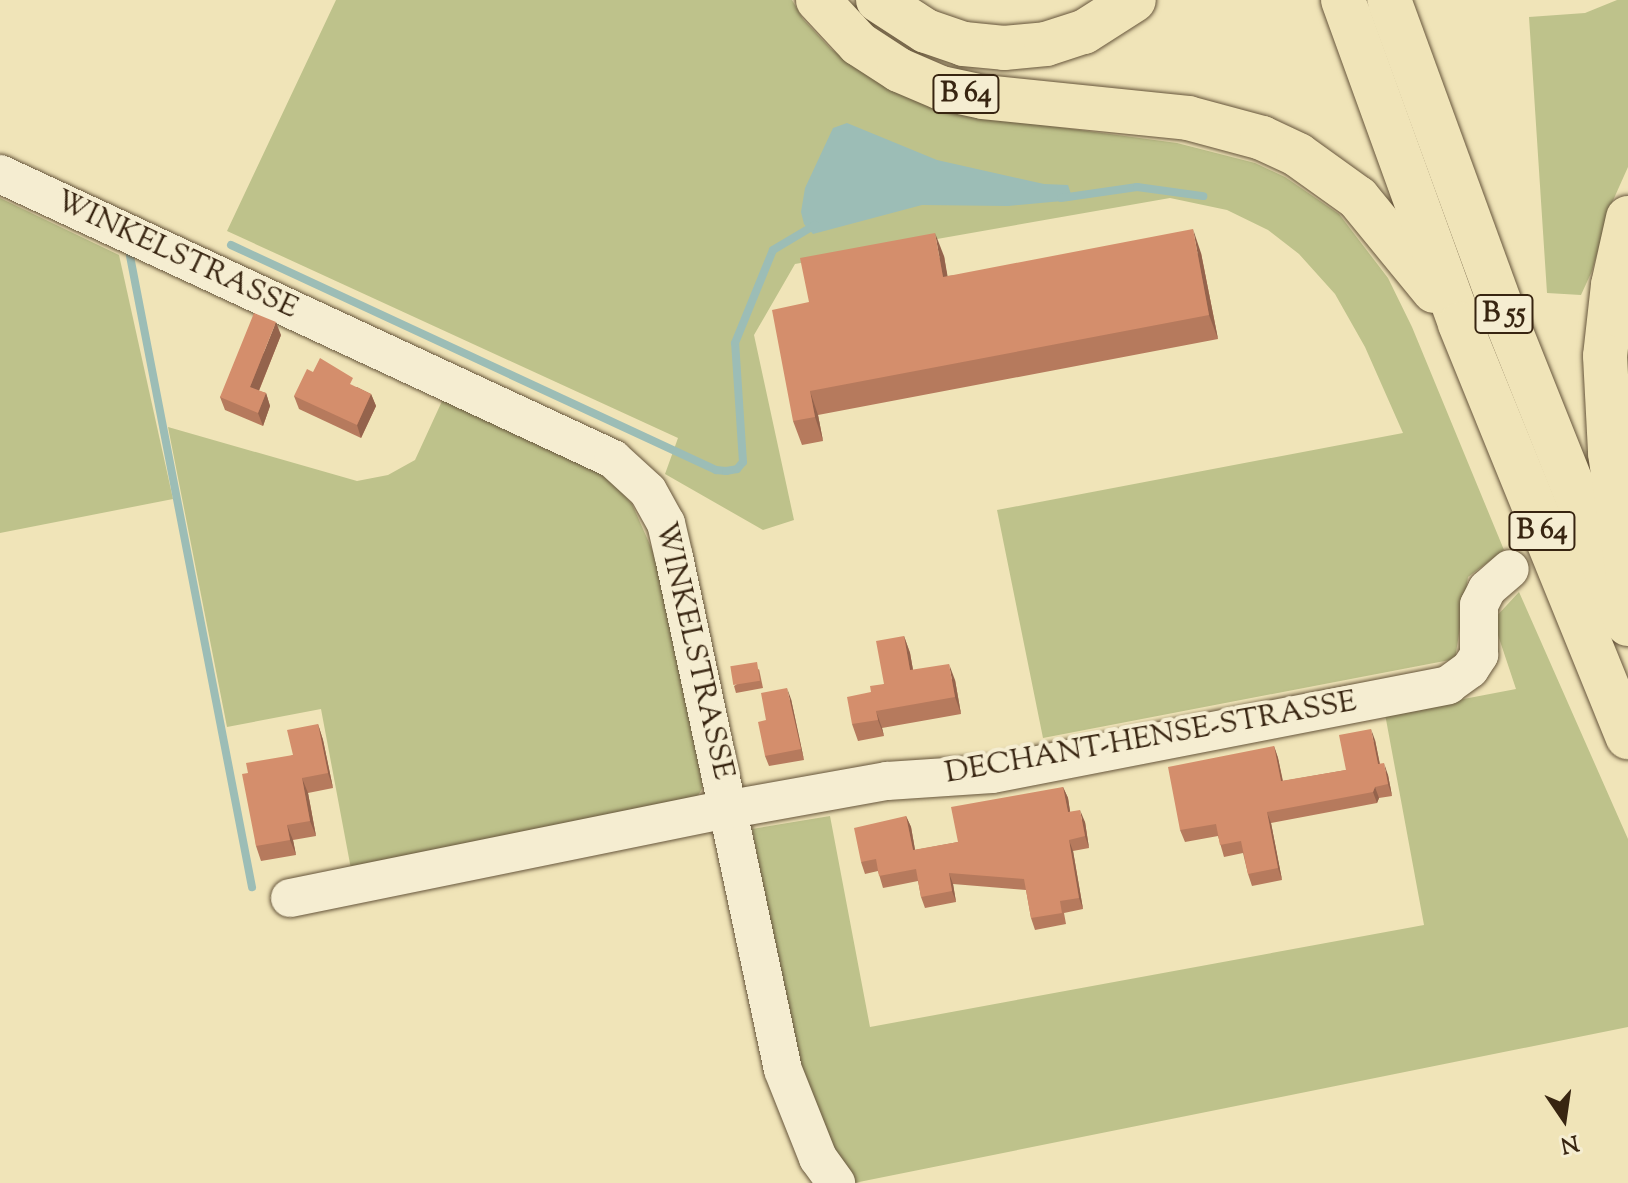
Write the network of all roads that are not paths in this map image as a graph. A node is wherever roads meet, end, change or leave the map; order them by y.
1 (818, 0) edge
2 (878, 0) edge
3 (1134, 0) edge
4 (1343, 0) edge
5 (1389, 0) edge
6 (0, 174) edge
7 (1628, 218) edge
8 (1460, 324) junction
9 (1510, 569) dead end
10 (1628, 575) edge
11 (1628, 624) edge
12 (1628, 737) edge
13 (730, 810) junction
14 (290, 898) dead end
15 (836, 1183) edge

1 - 8 highway, B 64
2 - 3 highway
4 - 8 highway, B 55
5 - 11 highway, B 55
6 - 13 street, WINKELSTRASSE
7 - 10 highway, B 64
8 - 12 highway, B 64
9 - 13 street, DECHANT-HENSE-STRASSE
13 - 14 street, DECHANT-HENSE-STRASSE
13 - 15 street, WINKELSTRASSE

